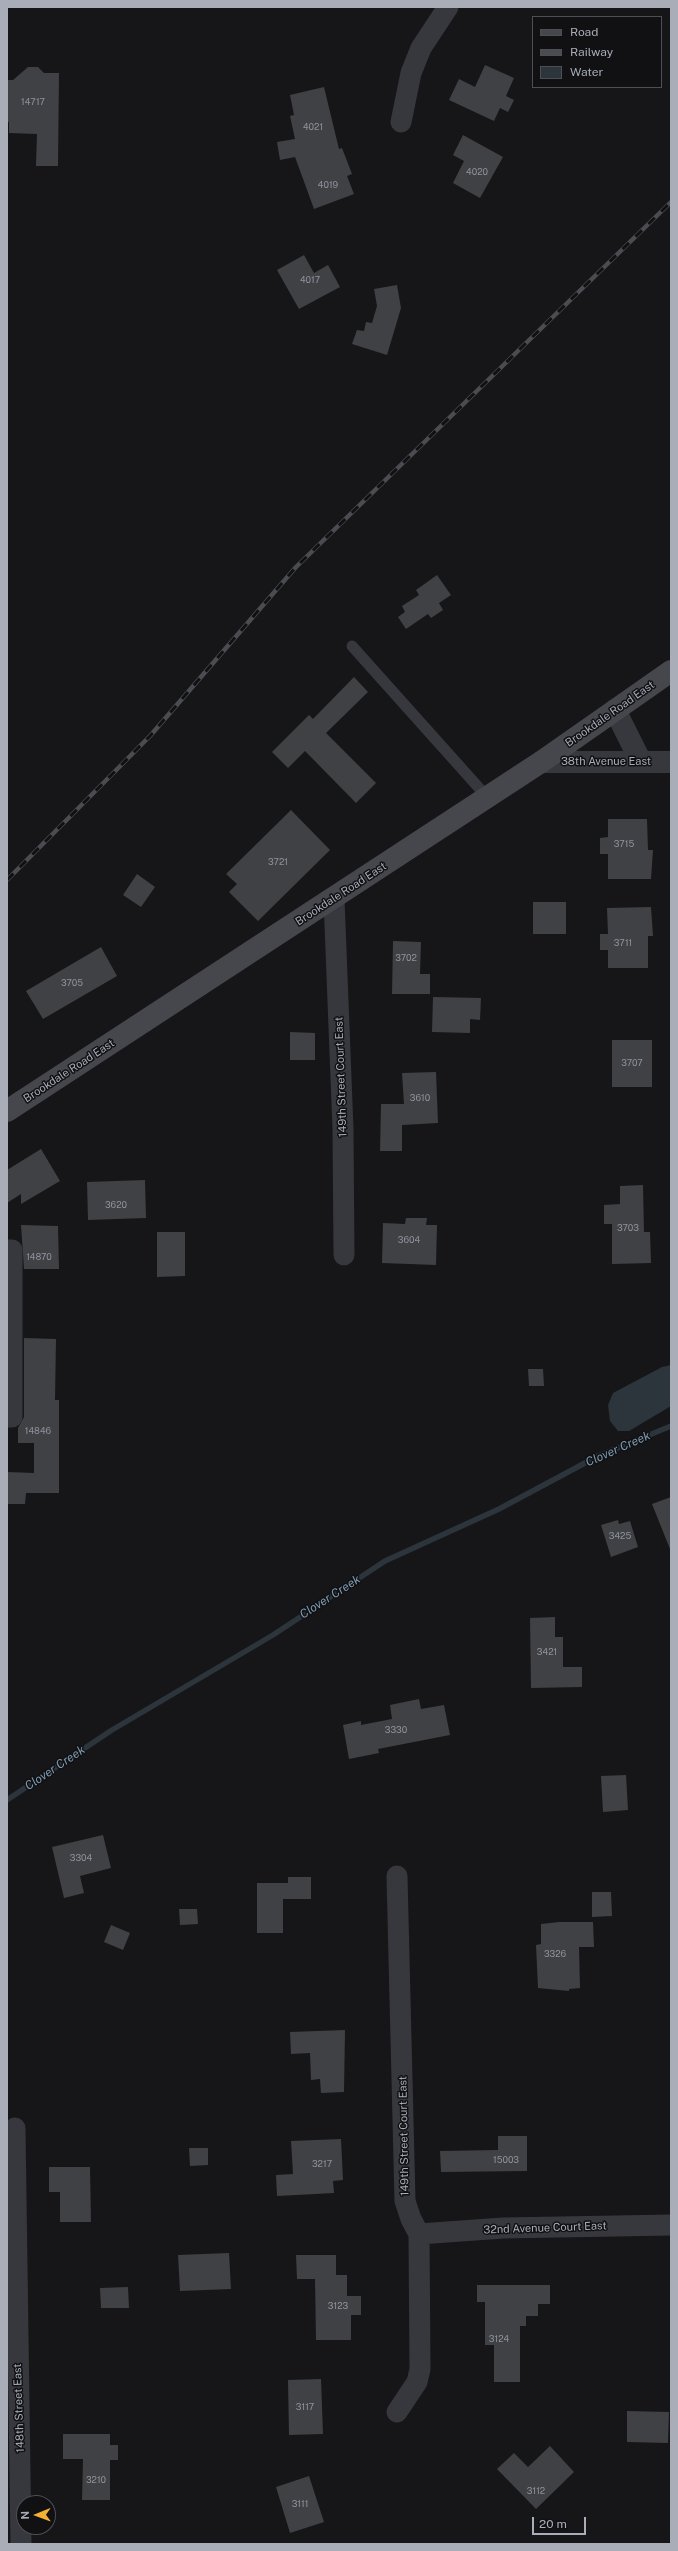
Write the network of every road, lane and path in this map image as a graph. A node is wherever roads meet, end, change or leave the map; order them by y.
1 (448, 7) edge
2 (401, 122) dead end
3 (352, 646) dead end
4 (671, 671) edge
5 (615, 710) junction
6 (541, 762) junction
7 (641, 762) junction
8 (671, 762) edge
9 (488, 798) junction
10 (334, 899) junction
11 (7, 1112) edge
12 (7, 1250) edge
13 (344, 1255) dead end
14 (7, 1417) edge
15 (397, 1876) dead end
16 (15, 2128) dead end
17 (671, 2225) edge
18 (419, 2234) junction
19 (12, 2317) edge
20 (13, 2388) edge
21 (397, 2412) dead end
22 (21, 2544) edge

1 - 2 street
3 - 9 lane
4 - 5 main road, Brookdale Road East
5 - 6 main road, Brookdale Road East
5 - 7 street
6 - 7 street, 38th Avenue East
6 - 9 main road, Brookdale Road East
7 - 8 street, 38th Avenue East
9 - 10 main road, Brookdale Road East
10 - 11 main road, Brookdale Road East
10 - 13 street, 149th Street Court East
12 - 14 street
15 - 18 street, 149th Street Court East
16 - 19 street, 148th Street East
17 - 18 street, 32nd Avenue Court East
18 - 21 street, 149th Street Court East
19 - 20 street, 148th Street East
20 - 22 street, 148th Street East

